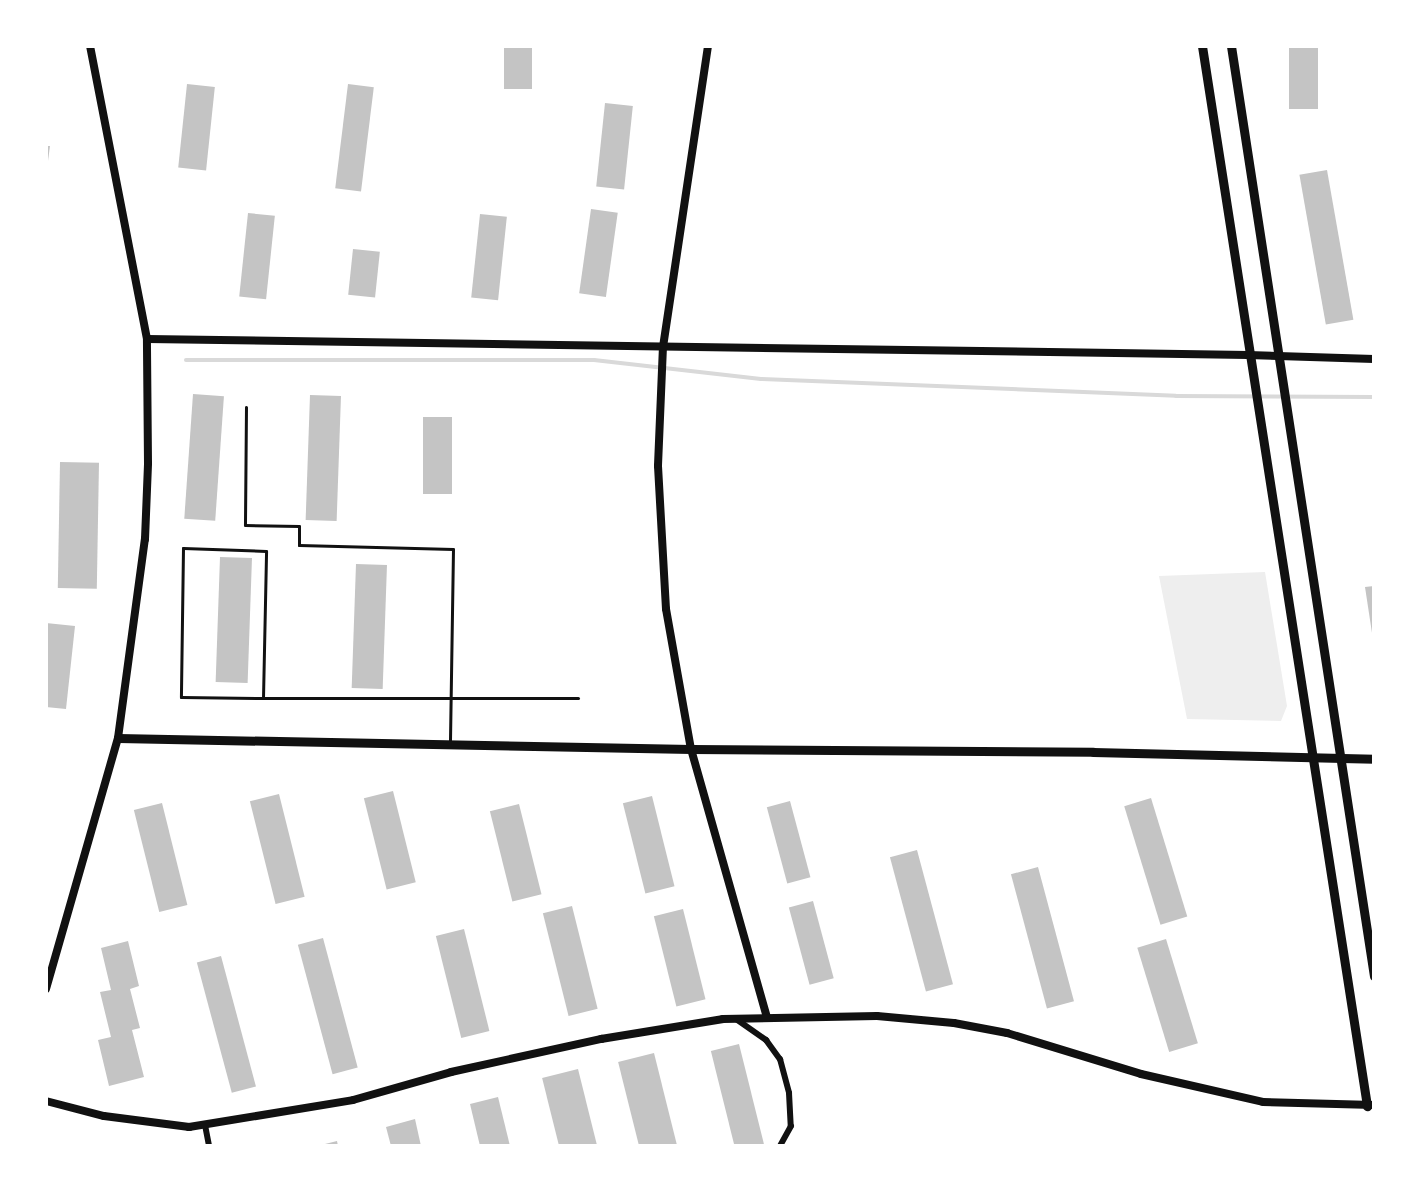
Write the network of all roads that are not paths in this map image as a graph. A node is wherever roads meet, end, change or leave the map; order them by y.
1 (90, 46) edge
2 (708, 46) edge
3 (1202, 46) edge
4 (1231, 46) edge
5 (147, 339) junction
6 (663, 346) junction
7 (1248, 355) junction
8 (1279, 356) junction
9 (1374, 359) edge
10 (246, 407) dead end
11 (263, 698) junction
12 (451, 698) junction
13 (578, 698) dead end
14 (118, 738) junction
15 (450, 744) junction
16 (691, 749) junction
17 (1312, 757) junction
18 (1340, 759) junction
19 (1374, 759) edge
20 (1374, 976) edge
21 (46, 989) edge
22 (767, 1017) junction
23 (736, 1018) junction
24 (46, 1101) edge
25 (1370, 1106) edge
26 (205, 1125) junction
27 (209, 1146) edge
28 (780, 1146) edge

1 - 5 street
2 - 6 street
3 - 7 main road
4 - 8 main road
5 - 6 street
5 - 14 street
6 - 7 street
6 - 16 street
7 - 8 street
7 - 17 main road
8 - 9 street
8 - 18 main road
10 - 12 lane
11 - 11 lane
11 - 12 lane
12 - 13 lane
12 - 15 lane
14 - 15 main road
14 - 21 street
15 - 16 main road
16 - 17 main road
16 - 22 street
17 - 18 main road
17 - 25 main road
18 - 19 main road
18 - 20 main road
22 - 23 street
22 - 25 street
23 - 26 street
23 - 28 street
24 - 26 street
26 - 27 street

